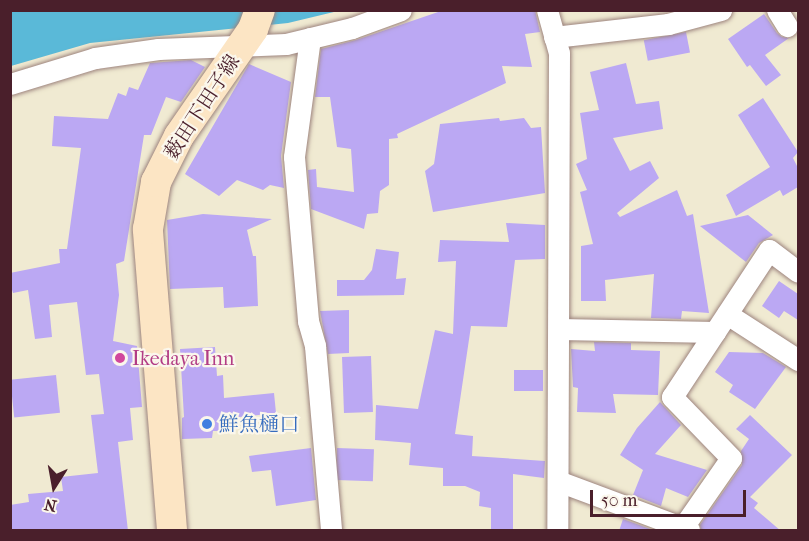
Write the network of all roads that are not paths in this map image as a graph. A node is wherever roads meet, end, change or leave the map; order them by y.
1 (401, 10) edge
2 (547, 10) edge
3 (721, 10) edge
4 (251, 29) edge
5 (554, 37) junction
6 (310, 38) junction
7 (10, 84) edge
8 (798, 272) edge
9 (727, 314) junction
10 (559, 328) junction
11 (715, 332) junction
12 (798, 360) edge
13 (558, 482) junction
14 (686, 529) edge
15 (172, 531) edge
16 (331, 531) edge
17 (557, 531) edge

1 - 6 street
2 - 5 street
3 - 5 street
4 - 6 street
4 - 7 street
4 - 15 main road, 薮田下田子線
5 - 10 street
6 - 16 street
8 - 9 street
9 - 11 street
9 - 12 street
10 - 11 street
10 - 13 street
11 - 14 street
13 - 14 street
13 - 17 street

